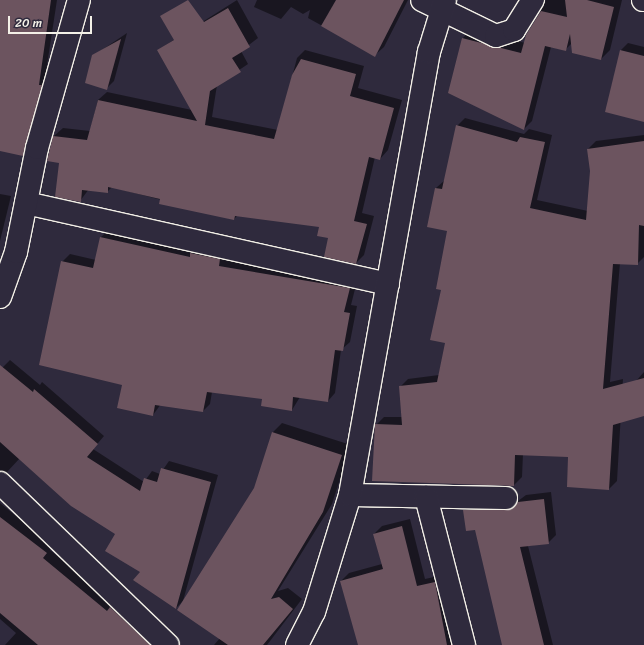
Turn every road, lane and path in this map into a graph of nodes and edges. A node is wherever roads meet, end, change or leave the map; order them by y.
1 (79, 0) edge
2 (422, 0) edge
3 (533, 0) edge
4 (443, 5) edge
5 (26, 203) junction
6 (388, 284) junction
7 (0, 297) edge
8 (0, 483) edge
9 (350, 495) junction
10 (426, 497) junction
11 (506, 498) dead end
12 (168, 645) edge
13 (297, 645) edge
14 (464, 645) edge

1 - 5 street
2 - 4 street
3 - 4 street
4 - 6 street
5 - 6 street
5 - 7 street
6 - 9 street
8 - 12 street
9 - 10 street
9 - 13 street
10 - 11 street
10 - 14 street

